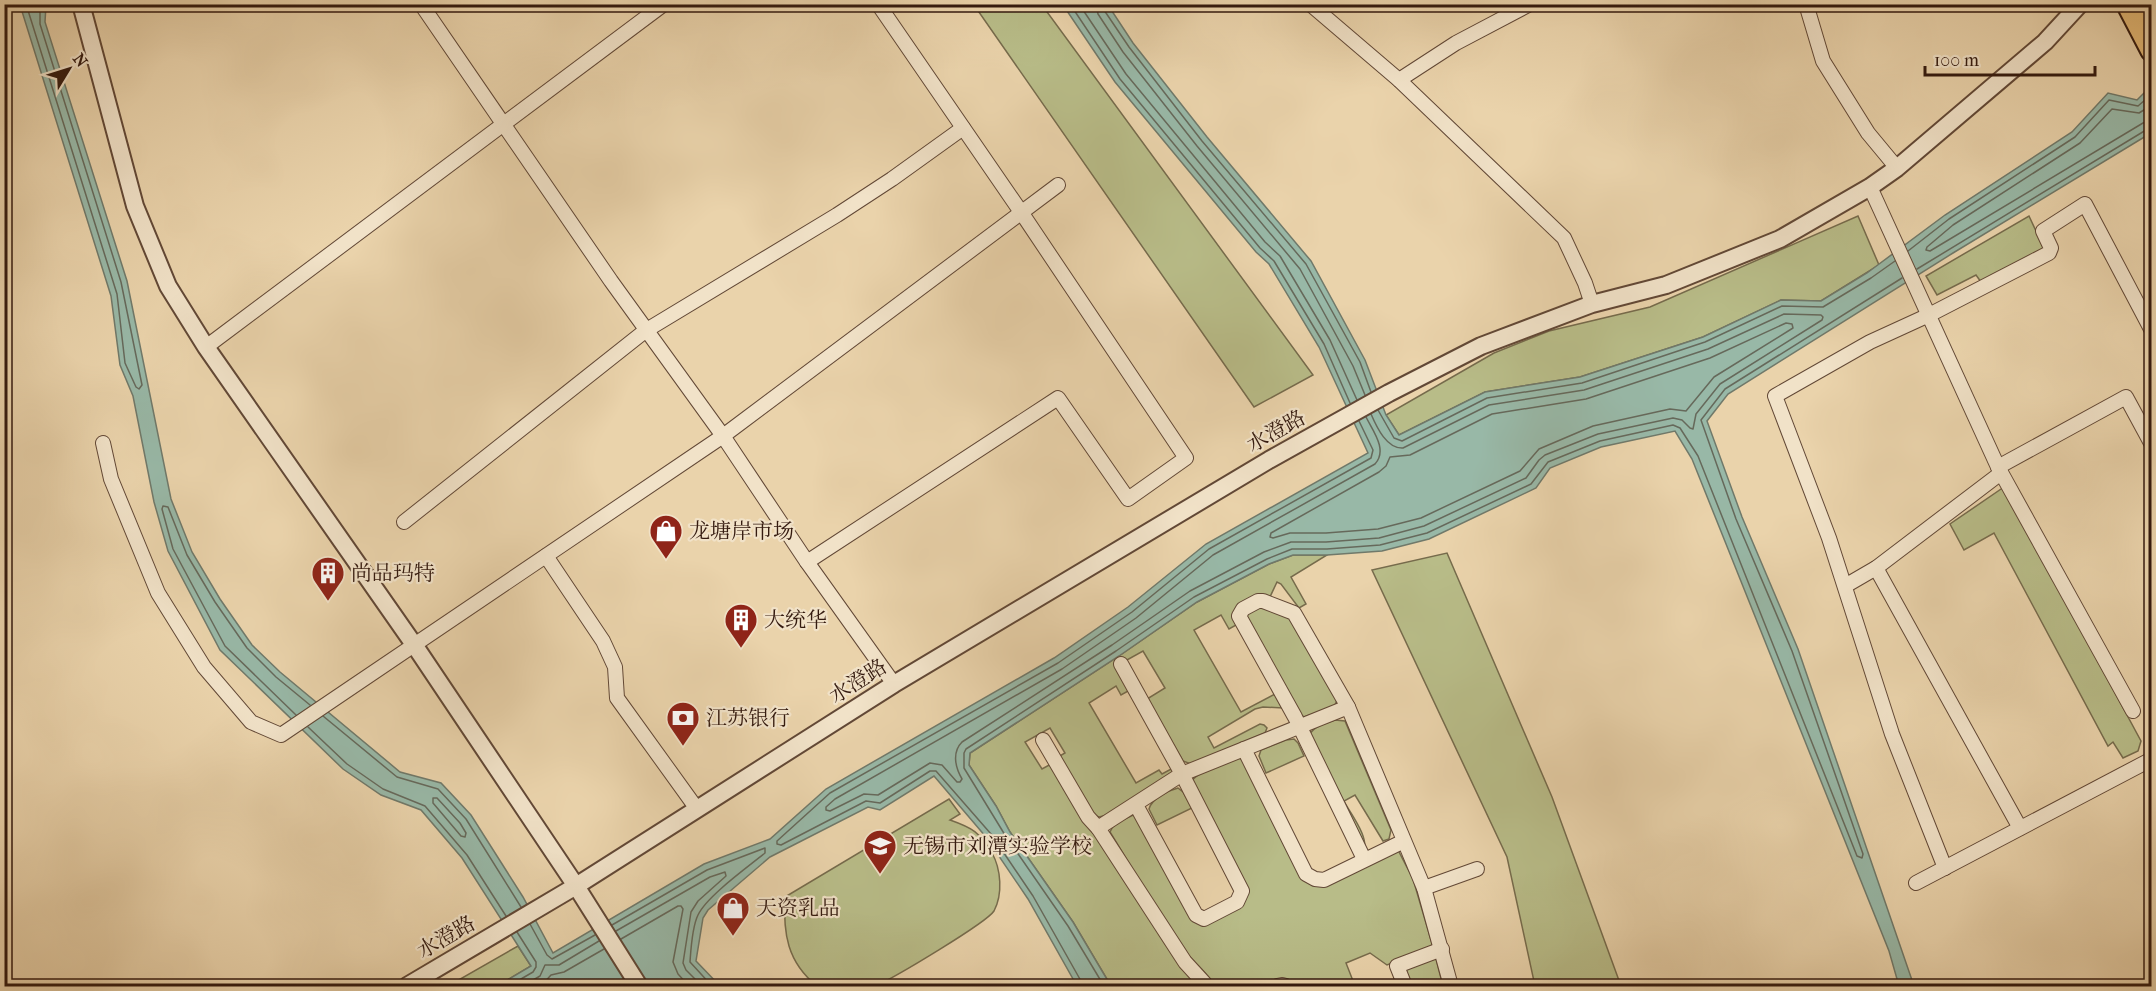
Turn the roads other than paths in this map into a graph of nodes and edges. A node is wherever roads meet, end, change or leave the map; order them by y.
1 (81, 4) edge
2 (422, 4) edge
3 (664, 4) edge
4 (878, 4) edge
5 (1310, 4) edge
6 (1530, 4) edge
7 (1806, 4) edge
8 (2080, 4) edge
9 (2128, 4) edge
10 (2151, 50) edge
11 (1399, 80) junction
12 (505, 124) junction
13 (963, 128) junction
14 (1897, 168) junction
15 (1058, 185) dead end
16 (1870, 187) junction
17 (1021, 212) junction
18 (1592, 304) junction
19 (1929, 315) junction
20 (645, 331) junction
21 (2151, 331) edge
22 (206, 347) junction
23 (723, 436) junction
24 (103, 442) dead end
25 (2151, 445) edge
26 (1999, 470) junction
27 (404, 522) dead end
28 (546, 556) junction
29 (807, 562) junction
30 (1876, 568) junction
31 (1845, 586) junction
32 (415, 646) junction
33 (1121, 663) dead end
34 (894, 684) junction
35 (1347, 707) junction
36 (2133, 711) dead end
37 (1298, 726) junction
38 (1043, 740) dead end
39 (1244, 749) junction
40 (2151, 759) edge
41 (1182, 774) junction
42 (1136, 804) junction
43 (697, 809) junction
44 (1098, 828) junction
45 (2020, 828) junction
46 (1402, 842) dead end
47 (1364, 860) junction
48 (1945, 868) junction
49 (1477, 869) dead end
50 (1916, 883) dead end
51 (576, 886) junction
52 (1424, 888) junction
53 (1442, 949) junction
54 (407, 987) edge
55 (639, 987) edge
56 (1208, 987) edge
57 (1277, 987) edge
58 (1286, 987) edge
59 (1405, 987) edge
60 (1451, 987) edge

1 - 22 street
2 - 12 street
3 - 12 street
4 - 13 street
5 - 11 street
6 - 11 street
7 - 14 street
8 - 14 street, 水澄路
9 - 10 highway
11 - 18 street
12 - 20 street
12 - 22 street
13 - 17 street
13 - 20 street
14 - 16 street, 水澄路
15 - 17 street
16 - 18 street, 水澄路
16 - 19 street
17 - 23 street
17 - 29 street
18 - 34 street, 水澄路
19 - 21 street
19 - 26 street
19 - 31 street
20 - 23 street
20 - 27 street
22 - 32 street
23 - 28 street
23 - 29 street
24 - 32 street
25 - 26 street
26 - 30 street
26 - 36 street
28 - 32 street
28 - 43 street
29 - 34 street
30 - 31 street
30 - 45 street
31 - 48 street
32 - 51 street
33 - 41 street
34 - 43 street, 水澄路
35 - 37 street
35 - 37 street
35 - 52 street
37 - 39 street
37 - 47 street
38 - 44 street
39 - 41 street
39 - 47 street
40 - 45 street
41 - 42 street
41 - 42 street
42 - 44 street
43 - 51 street, 水澄路
44 - 56 street
45 - 48 street
46 - 47 street
48 - 50 street
49 - 52 street
51 - 54 street, 水澄路
51 - 55 street
52 - 53 street
53 - 59 street
53 - 60 street
57 - 58 street

